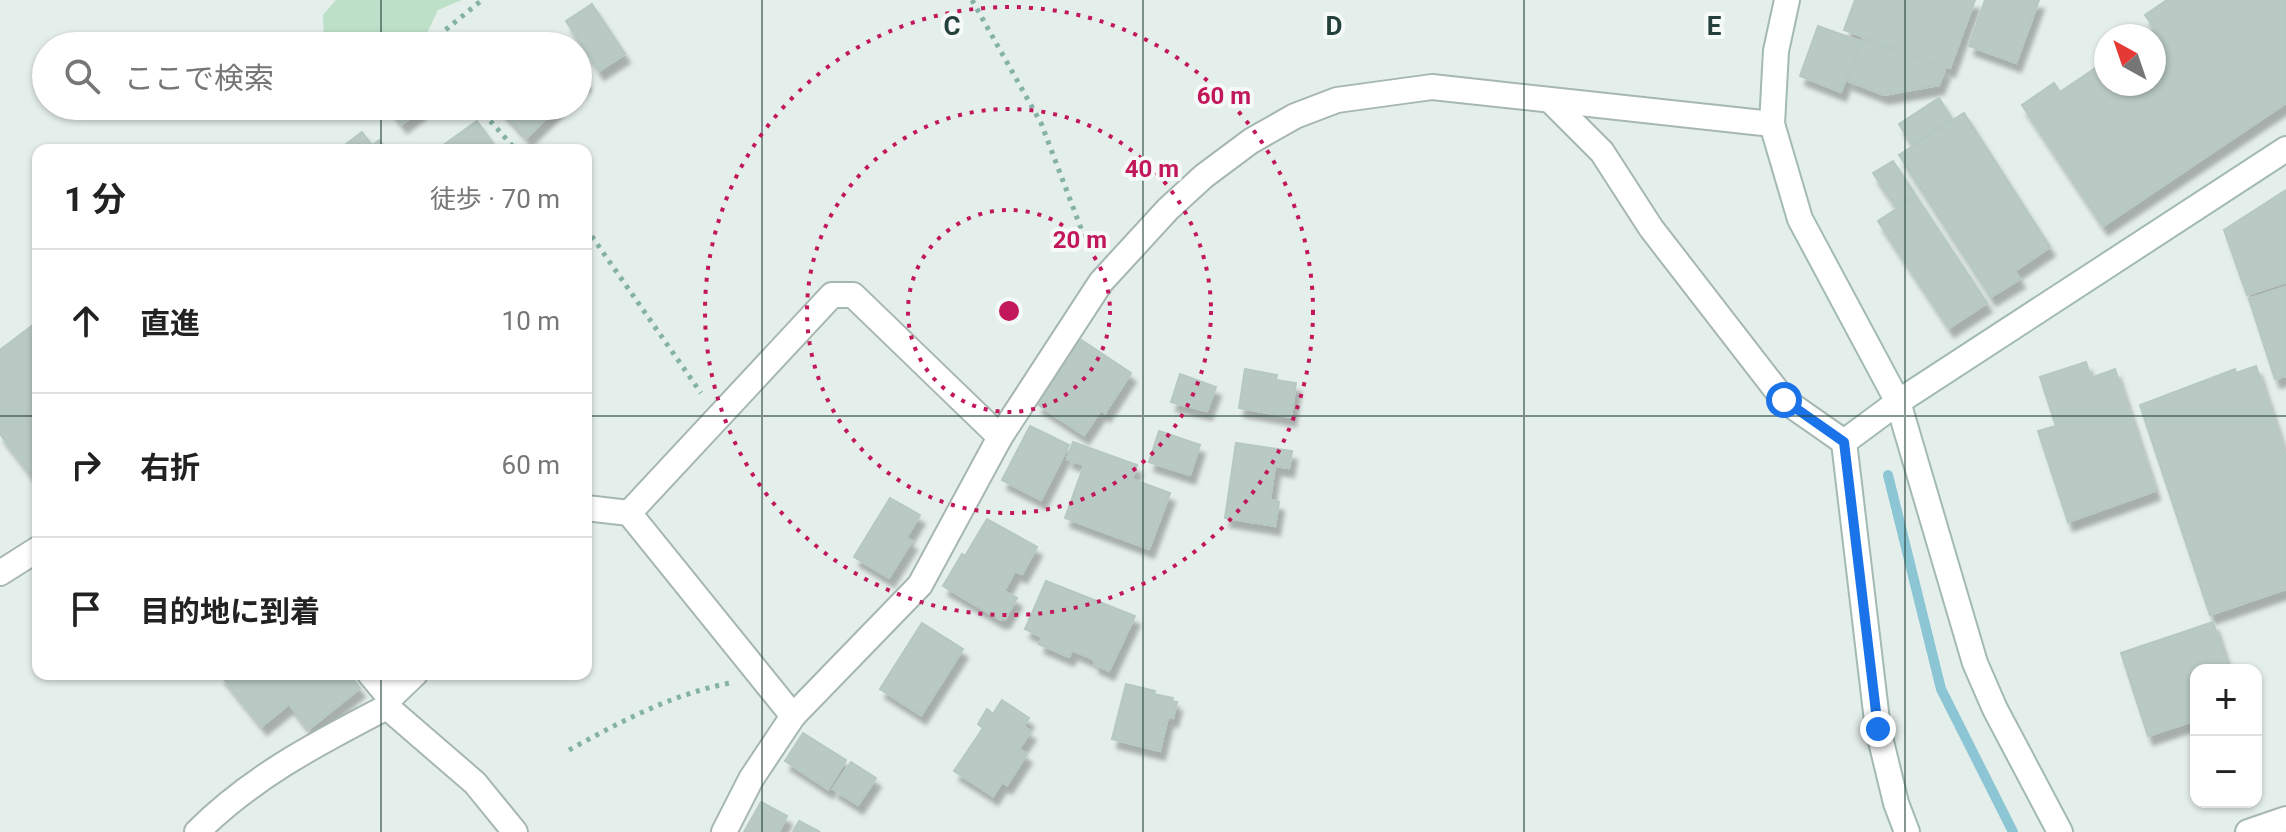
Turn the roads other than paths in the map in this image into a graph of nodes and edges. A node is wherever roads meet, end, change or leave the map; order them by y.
1 (1787, 0) edge
2 (1550, 100) junction
3 (1772, 124) junction
4 (2286, 149) edge
5 (1898, 402) junction
6 (1000, 437) junction
7 (1844, 442) junction
8 (592, 509) edge
9 (629, 513) junction
10 (32, 553) edge
11 (0, 573) edge
12 (374, 680) edge
13 (409, 680) edge
14 (389, 702) junction
15 (793, 716) junction
16 (2286, 819) edge
17 (197, 832) edge
18 (515, 832) edge
19 (724, 832) edge
20 (1907, 832) edge
21 (2060, 832) edge
22 (2248, 832) edge

1 - 3 street
2 - 3 street
2 - 6 street
2 - 7 street
3 - 5 street
4 - 5 street
5 - 7 street
5 - 21 street
6 - 9 street
6 - 15 street
7 - 20 street
8 - 9 street
9 - 15 street
10 - 11 street
12 - 14 street
13 - 14 street
14 - 17 street
14 - 18 street
15 - 19 street
16 - 22 street

